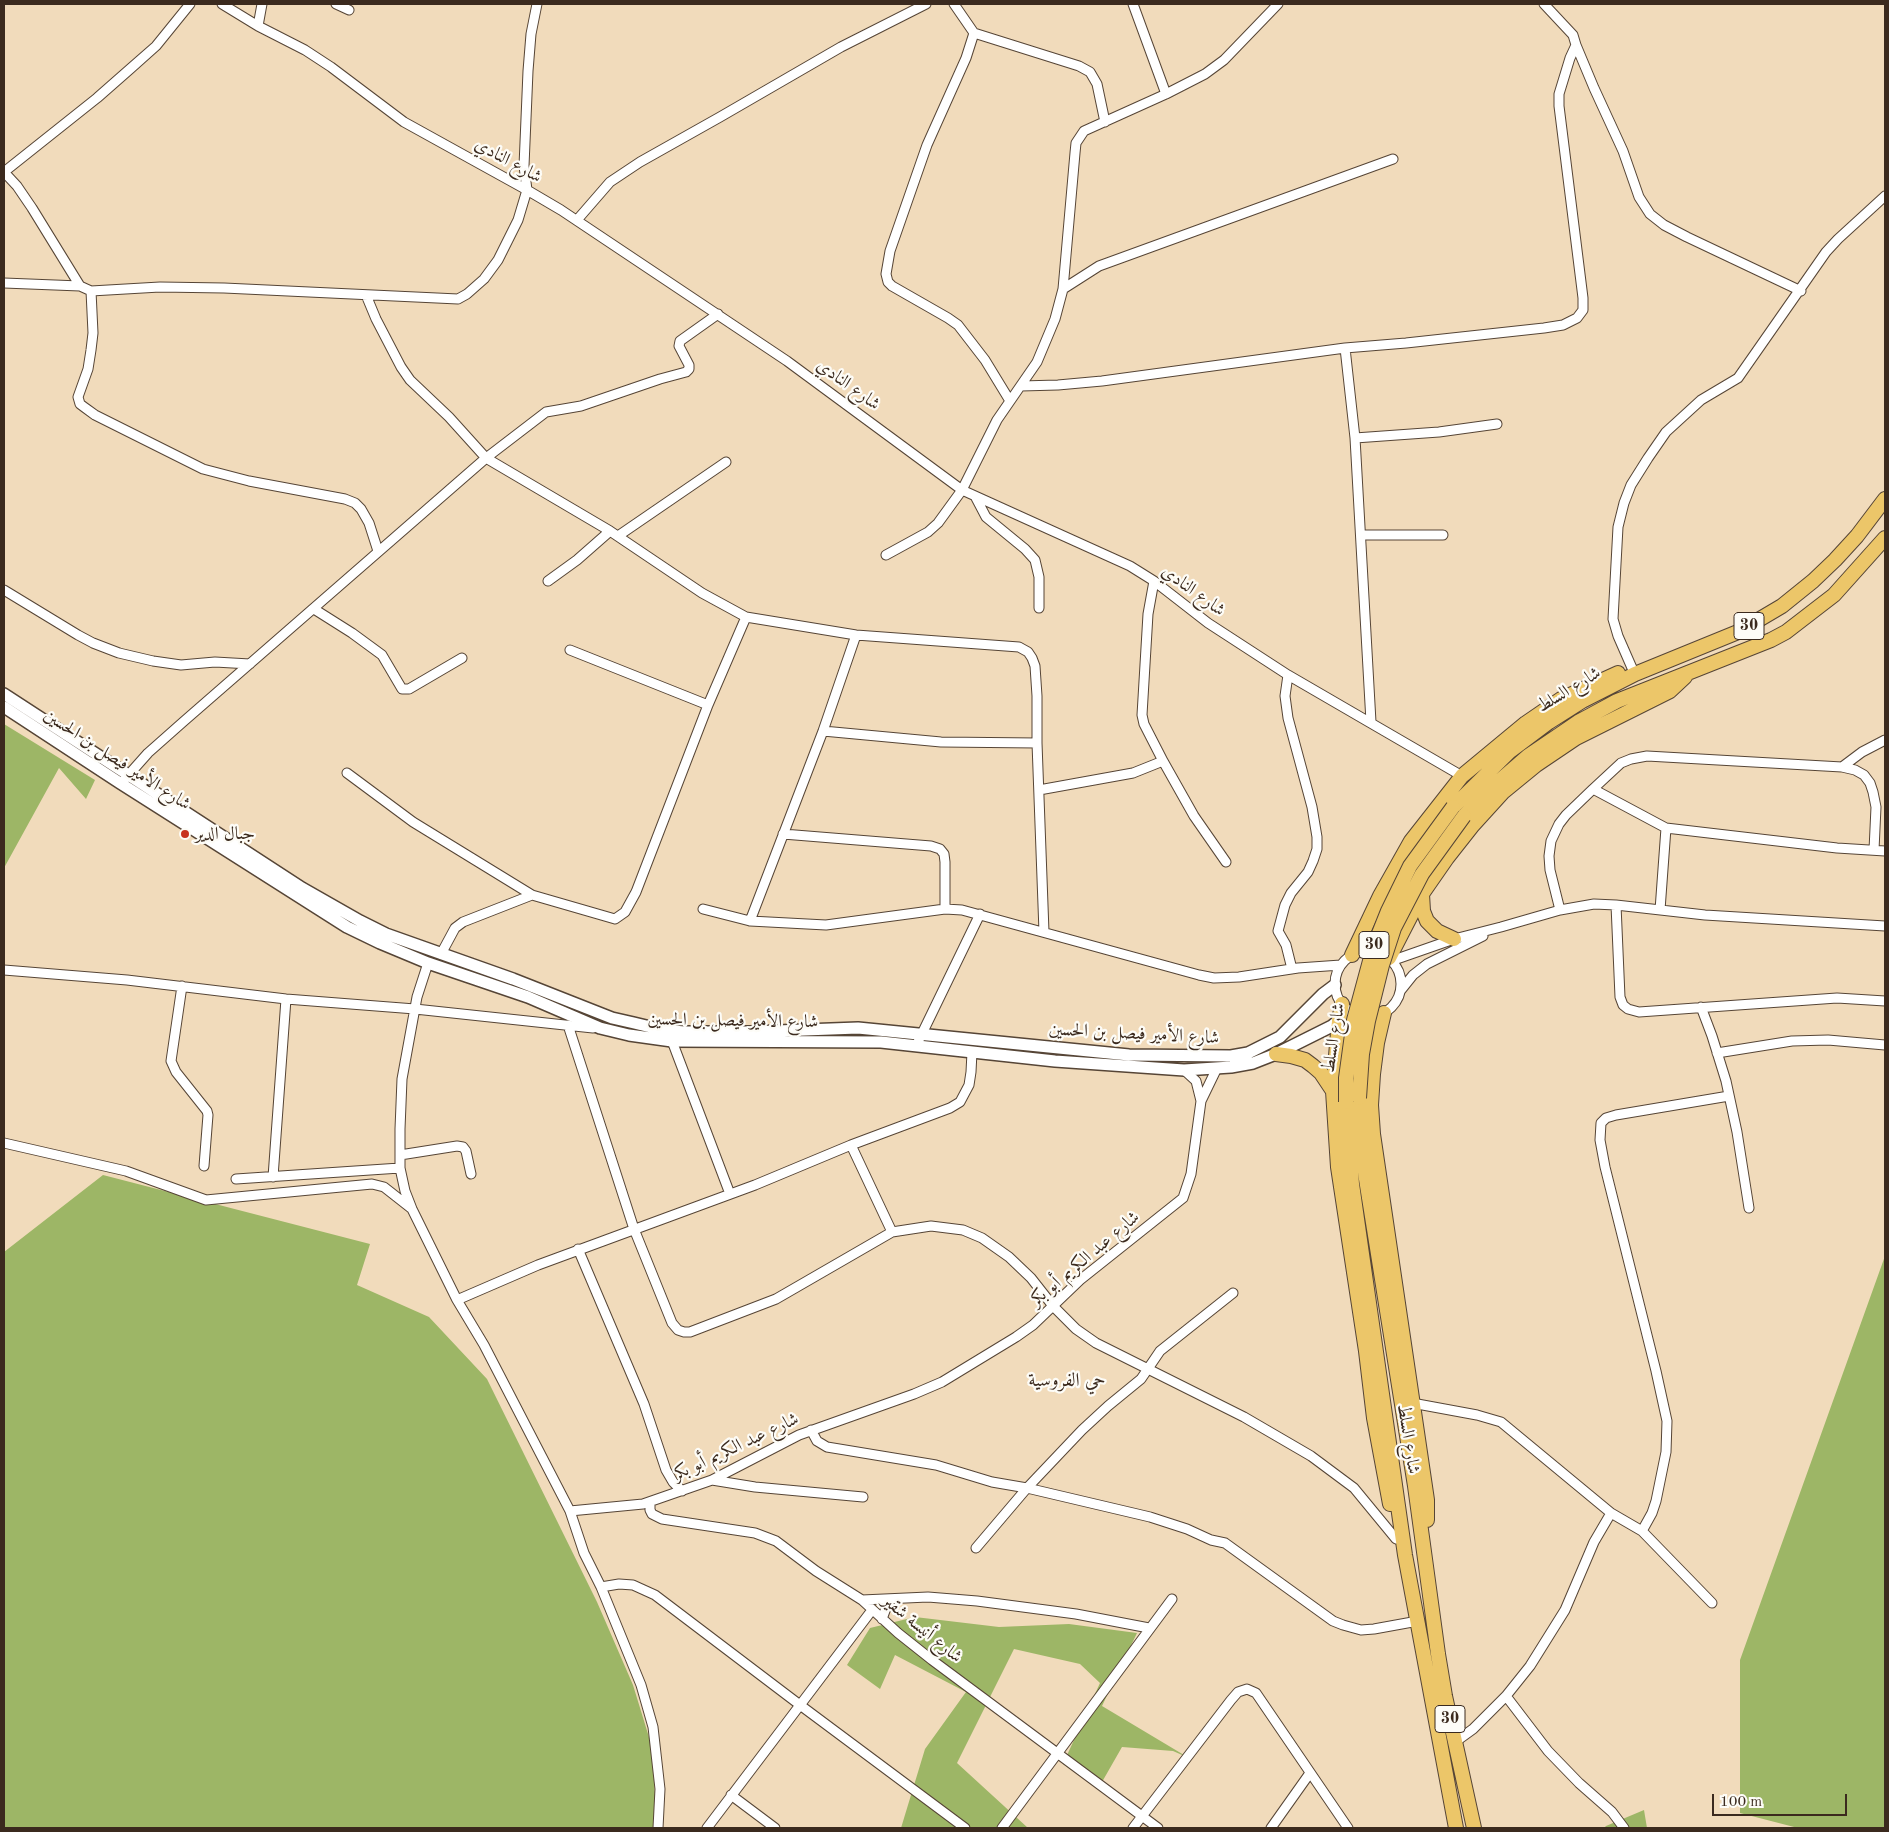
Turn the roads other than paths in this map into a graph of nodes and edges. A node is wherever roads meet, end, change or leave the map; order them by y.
1 (190, 4) edge
2 (222, 4) edge
3 (262, 4) edge
4 (336, 4) edge
5 (537, 4) edge
6 (926, 4) edge
7 (954, 4) edge
8 (1133, 4) edge
9 (1278, 4) edge
10 (1544, 4) edge
11 (348, 10) dead end
12 (258, 26) junction
13 (974, 33) junction
14 (1576, 45) junction
15 (1166, 94) junction
16 (1105, 122) junction
17 (1392, 159) dead end
18 (4, 172) edge
19 (527, 190) junction
20 (1885, 196) edge
21 (577, 220) junction
22 (4, 283) edge
23 (80, 286) junction
24 (1063, 289) junction
25 (91, 291) junction
26 (1801, 291) junction
27 (366, 295) junction
28 (718, 314) junction
29 (1344, 348) junction
30 (1021, 386) junction
31 (1010, 401) junction
32 (1497, 424) dead end
33 (1354, 438) junction
34 (486, 458) junction
35 (726, 462) dead end
36 (962, 490) junction
37 (976, 498) junction
38 (1885, 499) edge
39 (614, 534) junction
40 (1361, 535) junction
41 (1442, 535) dead end
42 (1885, 538) edge
43 (378, 551) junction
44 (886, 555) dead end
45 (548, 581) dead end
46 (1154, 581) junction
47 (4, 590) edge
48 (1040, 608) dead end
49 (314, 609) junction
50 (746, 617) junction
51 (856, 635) junction
52 (570, 650) dead end
53 (462, 658) dead end
54 (250, 664) junction
55 (1632, 668) junction
56 (1648, 668) junction
57 (1690, 672) junction
58 (1288, 674) junction
59 (4, 694) edge
60 (708, 705) junction
61 (4, 707) edge
62 (1371, 722) junction
63 (823, 731) junction
64 (1885, 740) edge
65 (1037, 743) junction
66 (1163, 761) junction
67 (1842, 767) junction
68 (347, 773) dead end
69 (129, 774) junction
70 (1462, 776) junction
71 (120, 783) junction
72 (1593, 789) junction
73 (1039, 790) junction
74 (1881, 806) edge
75 (1666, 828) junction
76 (783, 834) junction
77 (1874, 850) junction
78 (1885, 851) edge
79 (1226, 862) dead end
80 (1422, 894) junction
81 (532, 895) junction
82 (1616, 905) junction
83 (703, 909) dead end
84 (945, 909) junction
85 (1560, 910) junction
86 (1660, 910) junction
87 (980, 914) junction
88 (750, 921) junction
89 (1885, 926) edge
90 (1501, 927) junction
91 (1044, 932) junction
92 (1454, 939) junction
93 (441, 954) junction
94 (1390, 959) junction
95 (1346, 960) junction
96 (428, 962) junction
97 (457, 966) junction
98 (1292, 969) junction
99 (4, 970) edge
100 (1335, 985) junction
101 (182, 986) junction
102 (1400, 992) junction
103 (286, 999) junction
104 (1885, 1001) edge
105 (1701, 1007) junction
106 (1346, 1008) junction
107 (415, 1009) junction
108 (1384, 1012) junction
109 (1339, 1021) junction
110 (568, 1025) junction
111 (600, 1028) junction
112 (924, 1033) junction
113 (672, 1041) junction
114 (1885, 1045) edge
115 (916, 1046) junction
116 (972, 1052) junction
117 (1717, 1053) junction
118 (1276, 1054) junction
119 (1217, 1068) junction
120 (1184, 1070) junction
121 (1333, 1091) junction
122 (1729, 1096) junction
123 (1201, 1101) junction
124 (4, 1143) edge
125 (851, 1145) junction
126 (400, 1155) junction
127 (204, 1166) dead end
128 (400, 1168) junction
129 (357, 1171) junction
130 (470, 1174) dead end
131 (272, 1176) junction
132 (236, 1179) dead end
133 (360, 1185) junction
134 (730, 1194) junction
135 (1749, 1208) dead end
136 (412, 1209) junction
137 (634, 1229) junction
138 (892, 1232) junction
139 (578, 1249) junction
140 (1234, 1293) dead end
141 (458, 1300) junction
142 (1053, 1306) junction
143 (1147, 1370) junction
144 (1412, 1403) junction
145 (811, 1430) junction
146 (712, 1480) junction
147 (1027, 1488) junction
148 (682, 1491) junction
149 (863, 1497) dead end
150 (650, 1502) junction
151 (570, 1511) junction
152 (1611, 1513) junction
153 (1642, 1531) junction
154 (1396, 1539) junction
155 (976, 1548) dead end
156 (1425, 1556) junction
157 (601, 1587) junction
158 (1172, 1599) dead end
159 (862, 1600) junction
160 (888, 1600) junction
161 (1712, 1603) dead end
162 (872, 1610) junction
163 (1417, 1614) junction
164 (882, 1619) junction
165 (1149, 1628) junction
166 (1506, 1696) junction
167 (800, 1705) junction
168 (1455, 1742) junction
169 (1058, 1754) junction
170 (1310, 1773) junction
171 (731, 1795) junction
172 (1142, 1816) junction
173 (658, 1828) edge
174 (707, 1828) edge
175 (775, 1828) edge
176 (965, 1828) edge
177 (1002, 1828) edge
178 (1133, 1828) edge
179 (1158, 1828) edge
180 (1270, 1828) edge
181 (1348, 1828) edge
182 (1456, 1828) edge
183 (1474, 1828) edge
184 (1624, 1828) edge

1 - 18 street
2 - 12 street, شارع النادي
3 - 12 street
4 - 11 street
5 - 19 street
6 - 21 street
7 - 13 street
8 - 15 street
9 - 15 street
10 - 14 street
12 - 19 street, شارع النادي
13 - 16 street
13 - 31 street
14 - 26 street
14 - 29 street
15 - 16 street
16 - 24 street
17 - 24 street
18 - 23 street
19 - 21 street, شارع النادي
19 - 27 street
20 - 26 street
21 - 28 street, شارع النادي
22 - 23 street
23 - 25 street
24 - 30 street
25 - 27 street
25 - 43 street
26 - 55 street
27 - 34 street
28 - 34 street
28 - 36 street, شارع النادي
29 - 30 street
29 - 33 street
30 - 31 street
31 - 36 street
32 - 33 street
33 - 40 street
34 - 39 street
34 - 43 street
35 - 39 street
36 - 37 street, شارع النادي
36 - 44 street
37 - 46 street, شارع النادي
37 - 48 street
38 - 56 main road, شارع السلط / 30
39 - 45 street
39 - 50 street
40 - 41 street
40 - 62 street
42 - 57 main road, شارع السلط / 30
43 - 49 street
46 - 58 street, شارع النادي
46 - 66 street
47 - 54 street
49 - 53 street
49 - 54 street
50 - 51 street
50 - 60 street
51 - 63 street
51 - 65 street
52 - 60 street
54 - 69 street
55 - 56 main road
55 - 70 main road
56 - 163 main road, شارع السلط / 30, bridge
57 - 80 main road
57 - 156 main road, شارع السلط / 30, bridge
58 - 62 street, شارع النادي
58 - 98 street
59 - 69 street, شارع الأمير فيصل بن الحسين
60 - 81 street
61 - 71 street, شارع الأمير فيصل بن الحسين
62 - 70 street, شارع النادي
63 - 65 street
63 - 76 street
64 - 67 street
65 - 73 street
66 - 73 street
66 - 79 street
67 - 72 street
67 - 74 street
68 - 81 street
69 - 71 street
69 - 93 street, شارع الأمير فيصل بن الحسين
70 - 95 main road
71 - 96 street, شارع الأمير فيصل بن الحسين
72 - 75 street
72 - 85 street
73 - 91 street
74 - 77 street
75 - 77 street
75 - 86 street
76 - 84 street
76 - 88 street
77 - 78 street
80 - 92 main road
80 - 94 main road
81 - 93 street
82 - 85 street
82 - 86 street
82 - 105 street
83 - 88 street
84 - 87 street
84 - 88 street
85 - 90 street
86 - 89 street
87 - 91 street
87 - 112 street
90 - 92 street
90 - 102 street
91 - 98 street
92 - 94 street
93 - 97 street, شارع الأمير فيصل بن الحسين
94 - 95 street
94 - 102 street
95 - 98 street
95 - 100 street
96 - 97 street, شارع الأمير فيصل بن الحسين
96 - 107 street
97 - 111 street, شارع الأمير فيصل بن الحسين
97 - 112 street, شارع الأمير فيصل بن الحسين
99 - 101 street
100 - 106 street
100 - 112 street, شارع الأمير فيصل بن الحسين
101 - 103 street
101 - 127 street
102 - 108 street
103 - 107 street
103 - 131 street
104 - 105 street
105 - 117 street
106 - 108 street
106 - 109 main road
107 - 110 street
107 - 126 street
108 - 144 main road
109 - 118 street, شارع الأمير فيصل بن الحسين
109 - 121 main road
110 - 111 street
110 - 137 street
111 - 113 street, شارع الأمير فيصل بن الحسين
112 - 115 street
113 - 115 street, شارع الأمير فيصل بن الحسين
113 - 134 street
114 - 117 street
115 - 116 street, شارع الأمير فيصل بن الحسين
116 - 120 street, شارع الأمير فيصل بن الحسين
116 - 125 street
117 - 122 street
118 - 119 street, شارع الأمير فيصل بن الحسين
118 - 121 main road
119 - 120 street, شارع الأمير فيصل بن الحسين
119 - 123 street, شارع عبد الكريم أبو بكر
120 - 123 street, شارع عبد الكريم أبو بكر
121 - 154 main road
122 - 135 street
122 - 153 street
123 - 142 street, شارع عبد الكريم أبو بكر
124 - 133 street
125 - 134 street
125 - 138 street
126 - 128 street
126 - 130 street
128 - 129 street
128 - 136 street
129 - 131 street
129 - 133 street
131 - 132 street
133 - 136 street
134 - 137 street
136 - 141 street
137 - 138 street
137 - 139 street
138 - 142 street
139 - 141 street
139 - 148 street
140 - 143 street
141 - 151 street
142 - 143 street
142 - 145 street, شارع عبد الكريم أبو بكر
143 - 147 street
143 - 154 street
144 - 152 street
144 - 156 main road
145 - 146 street, شارع عبد الكريم أبو بكر
145 - 147 street
146 - 148 street, شارع عبد الكريم أبو بكر
146 - 149 street
147 - 155 street
147 - 163 street
148 - 150 street, شارع عبد الكريم أبو بكر
150 - 151 street, شارع عبد الكريم أبو بكر
150 - 159 street, شارع أنيسة شقير
151 - 157 street
152 - 153 street
152 - 166 street
153 - 161 street
154 - 163 main road
156 - 168 main road, شارع السلط / 30
157 - 167 street
157 - 173 street
158 - 165 street
159 - 160 street
159 - 162 street, شارع أنيسة شقير
160 - 164 street
160 - 165 street
162 - 164 street, شارع أنيسة شقير
162 - 167 street
163 - 182 main road, شارع السلط / 30
164 - 169 street, شارع أنيسة شقير
165 - 169 street
166 - 168 street
166 - 184 street
167 - 171 street
167 - 176 street
168 - 183 main road, شارع السلط / 30
169 - 172 street, شارع أنيسة شقير
169 - 177 street
170 - 172 street
170 - 180 street
170 - 181 street
171 - 174 street
171 - 175 street
172 - 178 street
172 - 179 street, شارع أنيسة شقير

